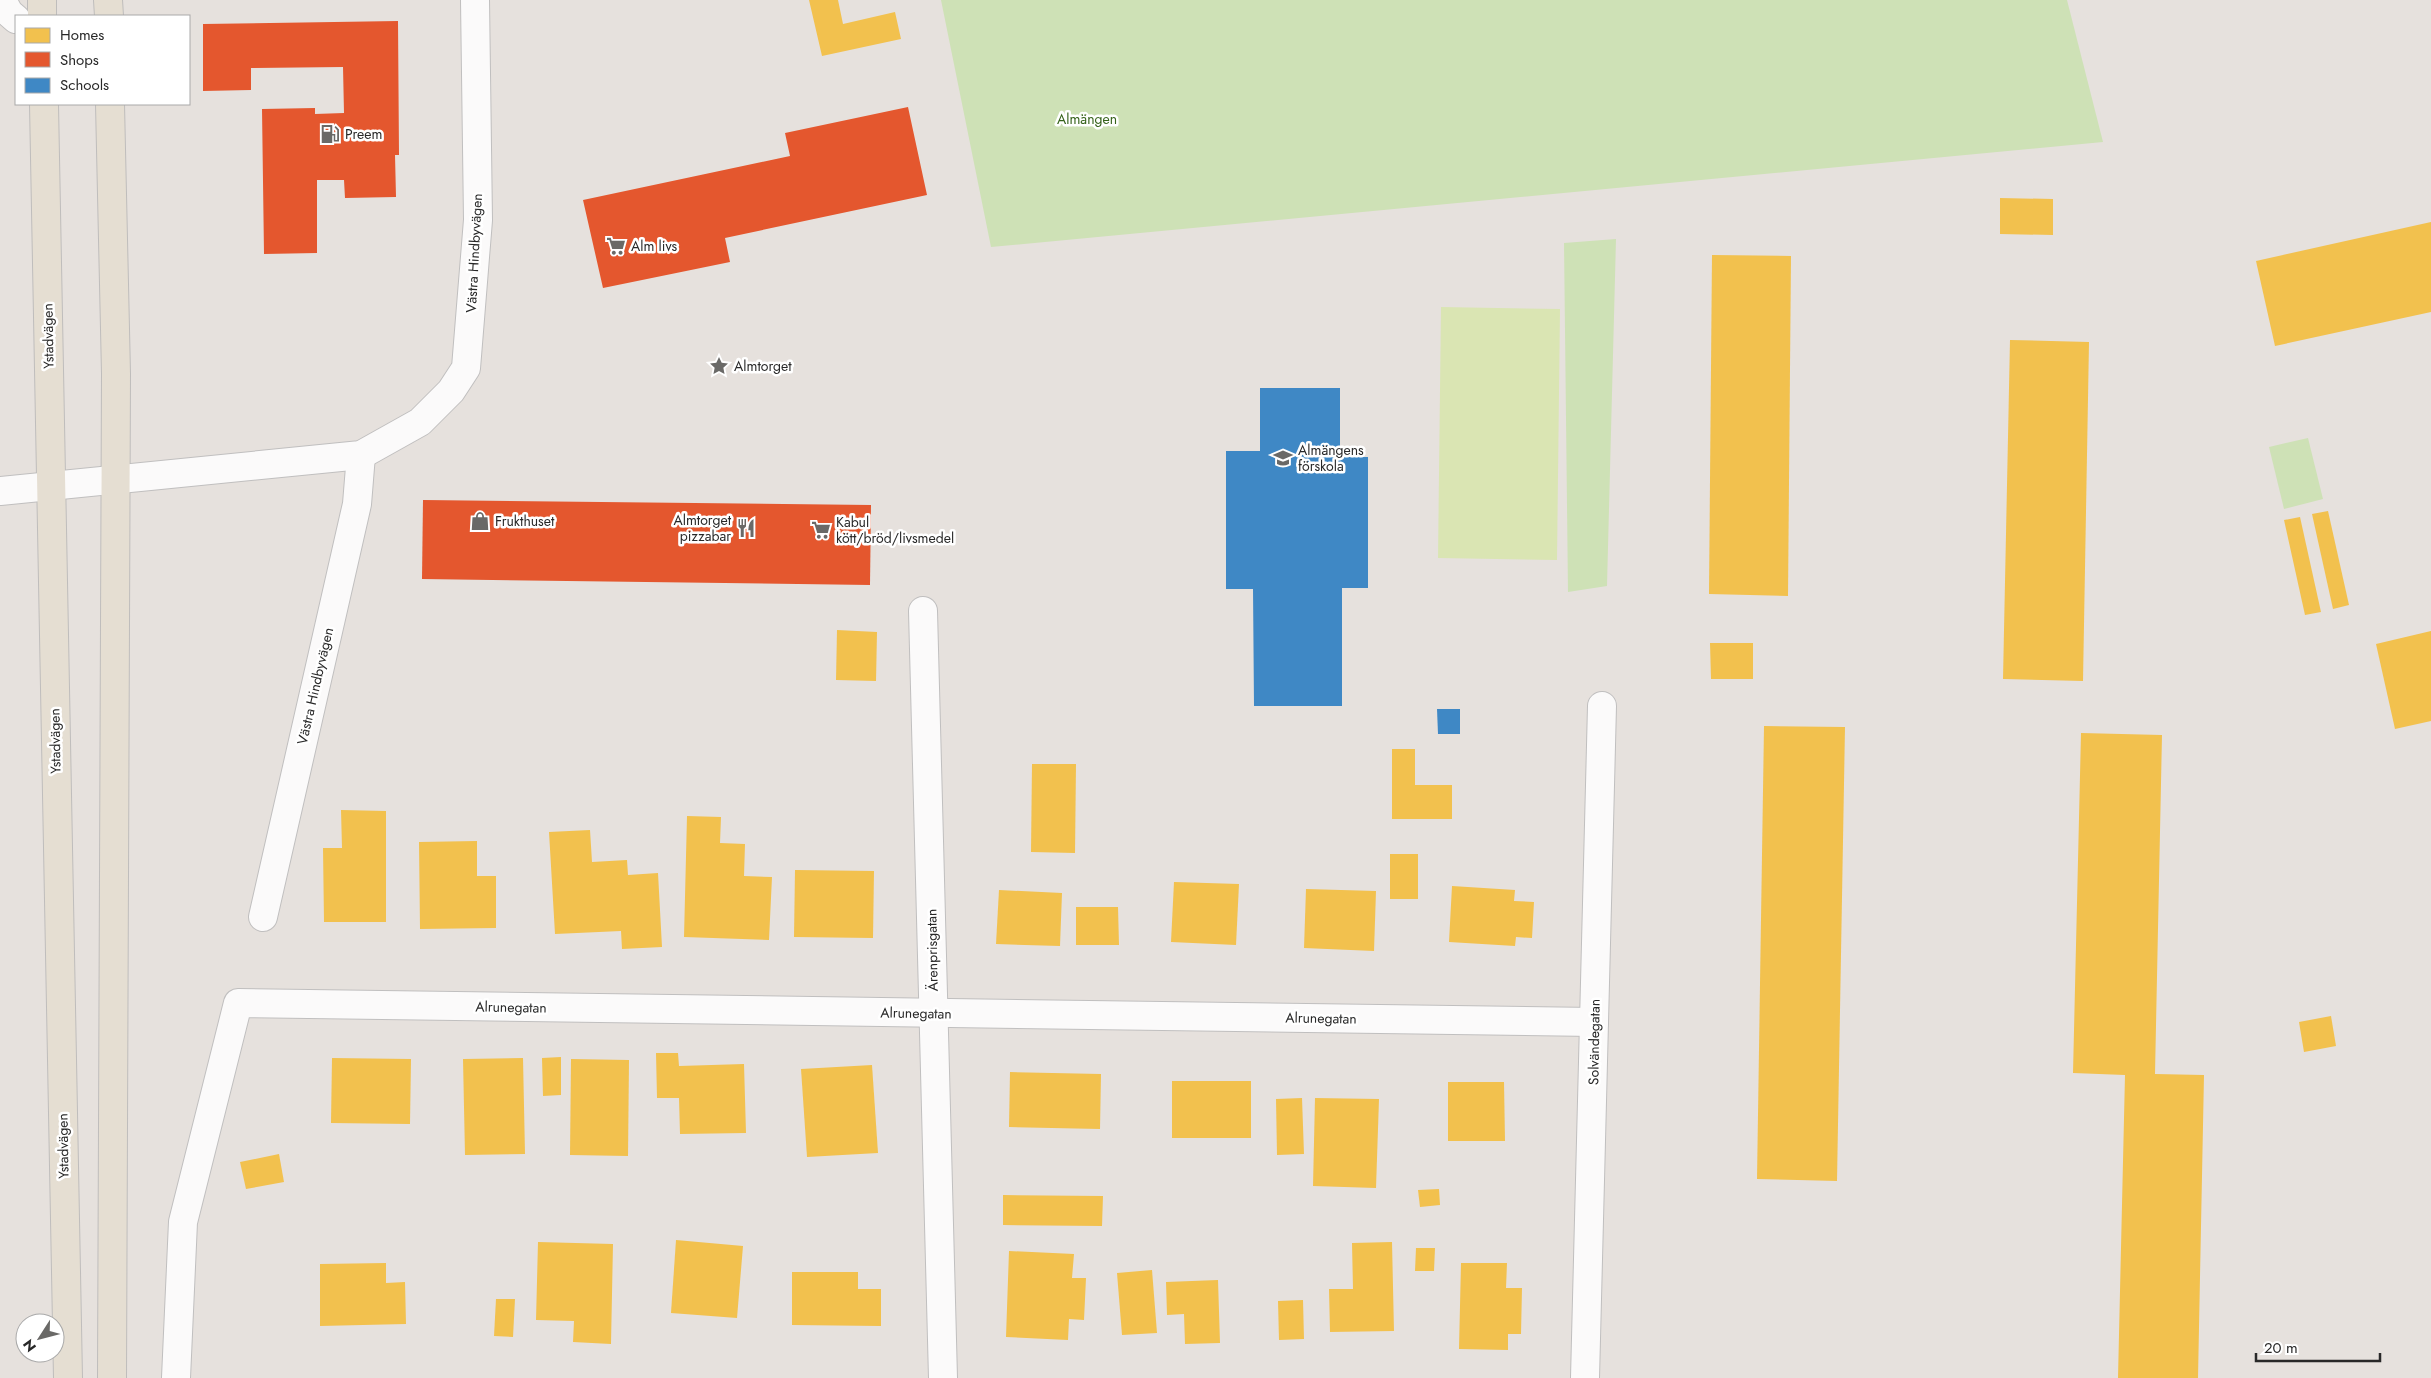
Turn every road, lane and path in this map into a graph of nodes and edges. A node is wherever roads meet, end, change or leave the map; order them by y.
1 (2, 0) edge
2 (42, 0) edge
3 (108, 0) edge
4 (475, 0) edge
5 (42, 15) edge
6 (108, 15) edge
7 (15, 18) edge
8 (44, 105) edge
9 (110, 105) edge
10 (361, 455) junction
11 (116, 479) junction
12 (50, 486) junction
13 (0, 491) edge
14 (923, 611) dead end
15 (1602, 706) dead end
16 (263, 917) dead end
17 (934, 1013) junction
18 (1594, 1022) junction
19 (68, 1378) edge
20 (112, 1378) edge
21 (176, 1378) edge
22 (942, 1378) edge
23 (1585, 1378) edge

1 - 7 street
2 - 5 main road
3 - 6 main road
4 - 10 street, Västra Hindbyvägen
8 - 12 main road, Ystadvägen
9 - 11 main road
10 - 11 street, Västra Hindbyvägen
10 - 16 street, Västra Hindbyvägen
11 - 12 street, Västra Hindbyvägen
11 - 20 main road
12 - 13 street, Västra Hindbyvägen
12 - 19 main road, Ystadvägen
14 - 17 street, Ärenprisgatan
15 - 18 street, Solvändegatan
17 - 18 street, Alrunegatan
17 - 21 street, Alrunegatan
17 - 22 street, Ärenprisgatan
18 - 23 street, Solvändegatan

